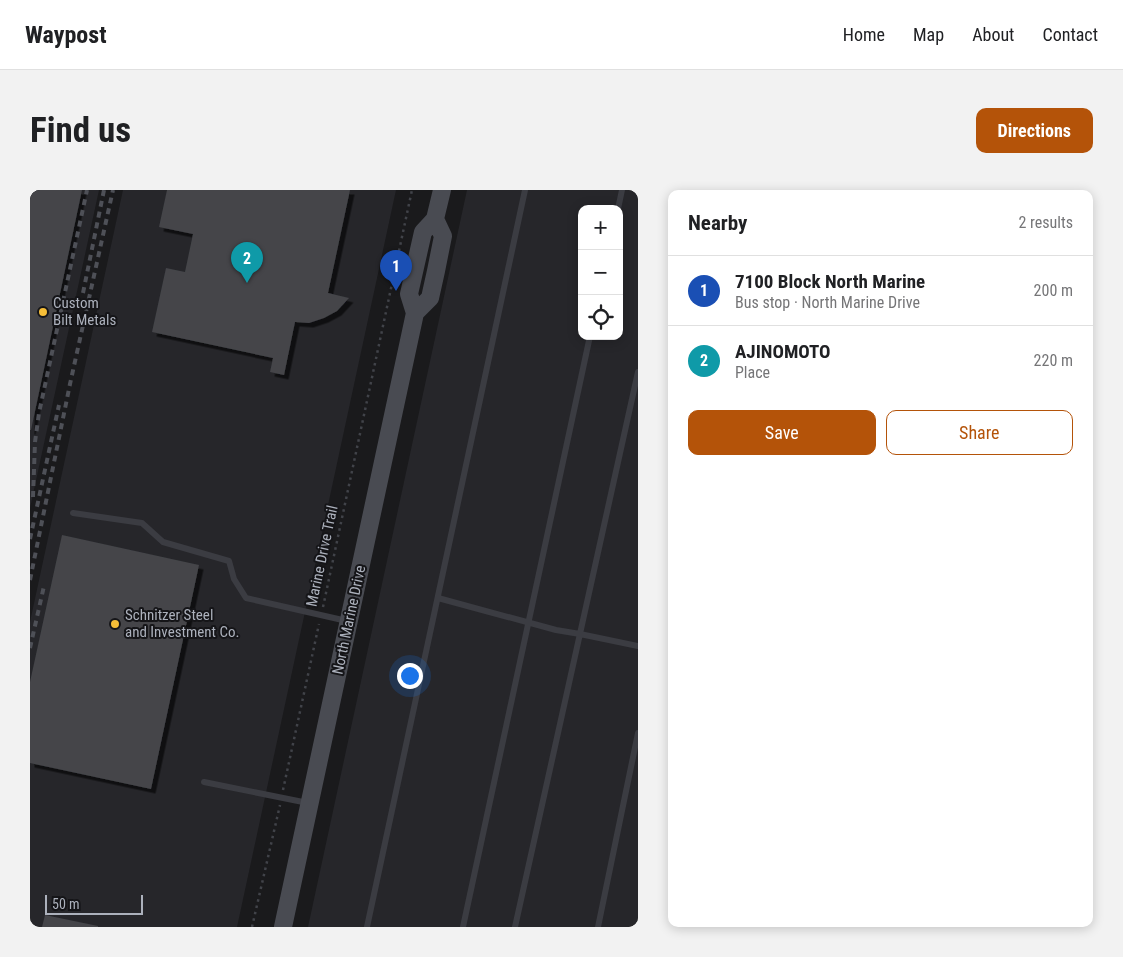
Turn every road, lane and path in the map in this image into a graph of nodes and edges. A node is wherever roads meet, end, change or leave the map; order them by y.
1 (412, 190) edge
2 (442, 190) edge
3 (525, 190) edge
4 (622, 190) edge
5 (619, 205) edge
6 (589, 340) edge
7 (638, 372) edge
8 (73, 513) dead end
9 (438, 598) junction
10 (321, 615) junction
11 (349, 621) junction
12 (529, 622) junction
13 (580, 634) junction
14 (638, 646) edge
15 (638, 733) edge
16 (204, 782) dead end
17 (281, 798) junction
18 (309, 804) junction
19 (252, 927) edge
20 (283, 927) edge
21 (367, 927) edge
22 (463, 927) edge
23 (516, 927) edge
24 (598, 927) edge

1 - 10 path, Marine Drive Trail
2 - 11 main road, North Marine Drive
3 - 9 lane
4 - 5 lane
6 - 12 lane
7 - 13 lane
8 - 10 lane
9 - 12 lane
9 - 21 lane
10 - 11 lane
10 - 17 path, Marine Drive Trail
11 - 18 main road, North Marine Drive
12 - 13 lane
12 - 22 lane
13 - 14 lane
13 - 23 lane
15 - 24 lane
16 - 17 lane
17 - 18 lane
17 - 19 path, Marine Drive Trail
18 - 20 main road, North Marine Drive

